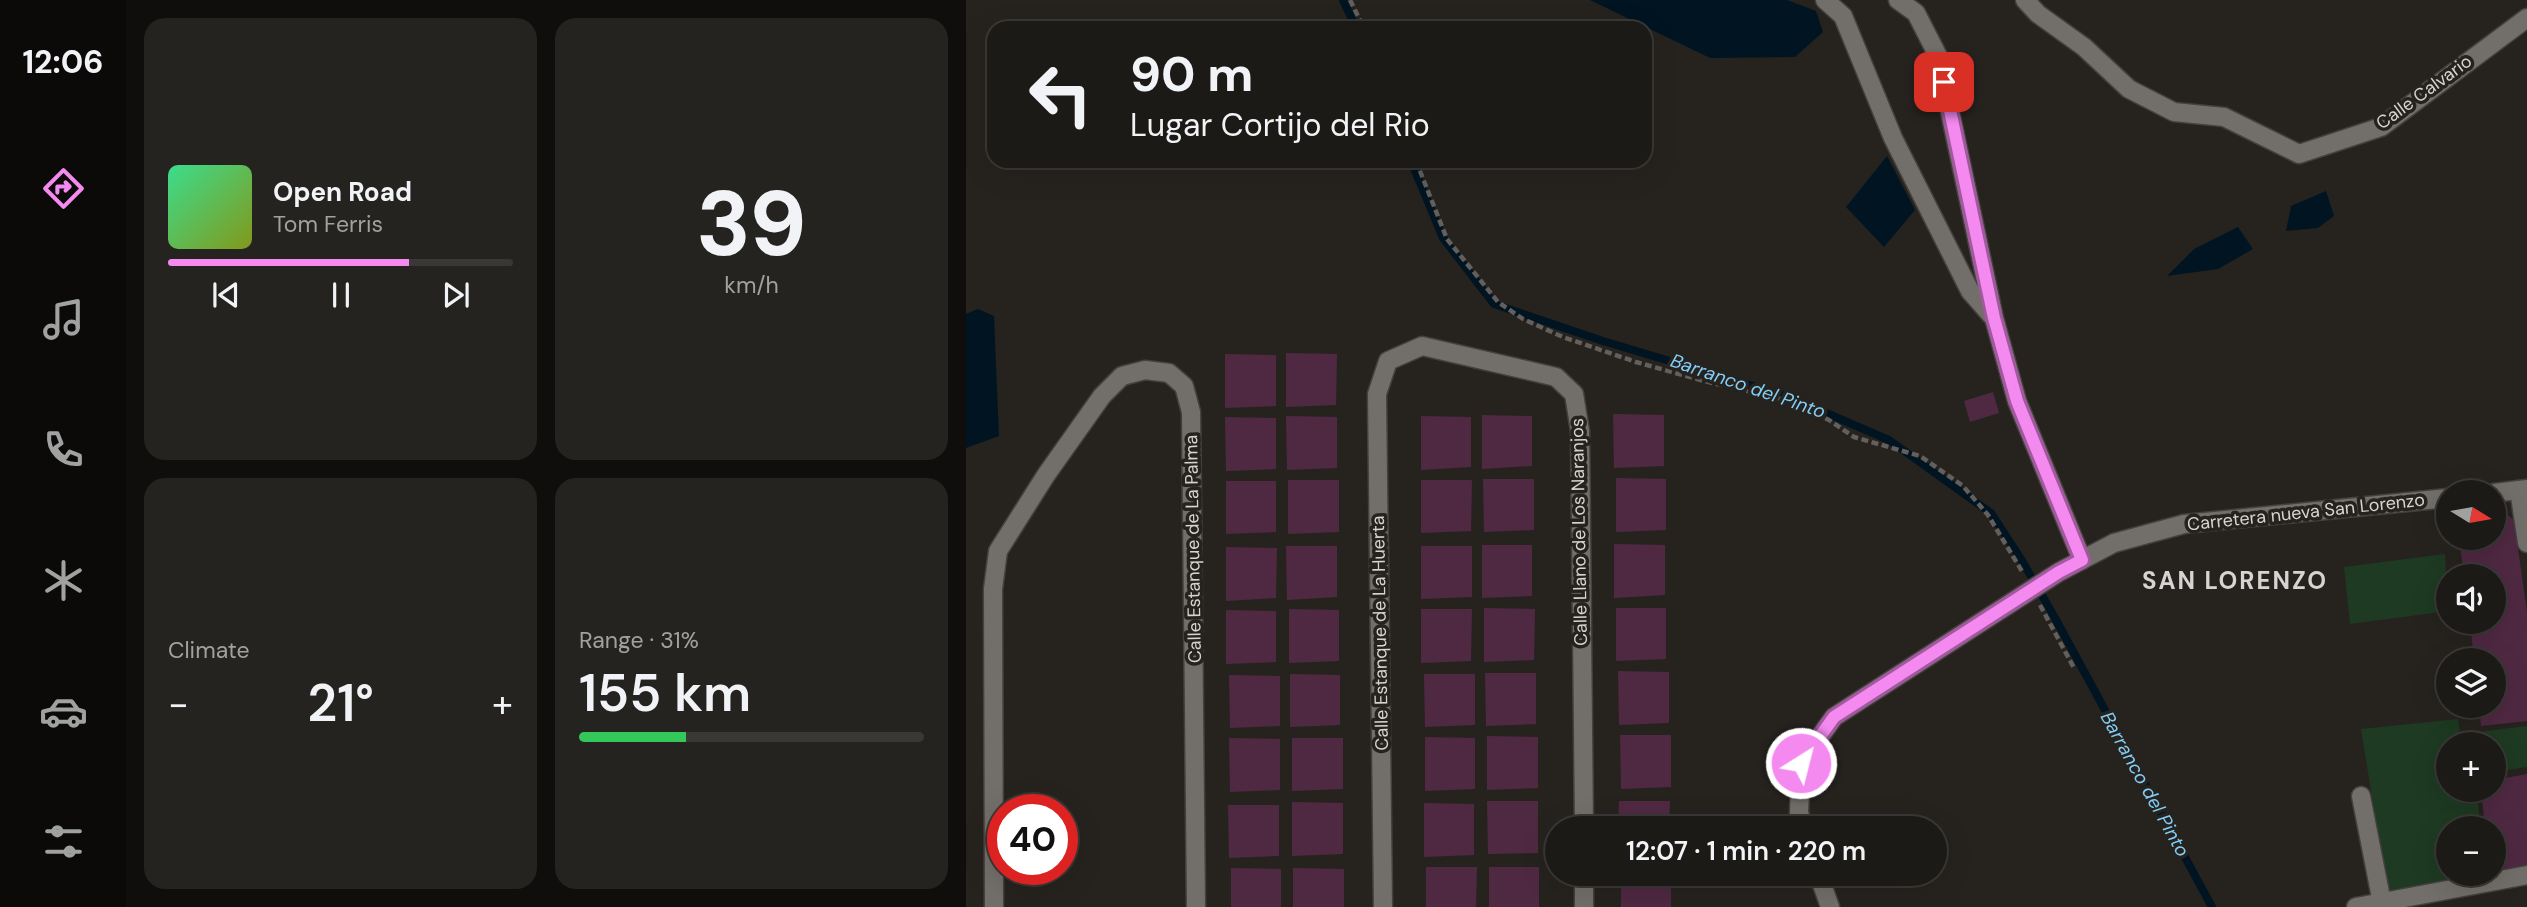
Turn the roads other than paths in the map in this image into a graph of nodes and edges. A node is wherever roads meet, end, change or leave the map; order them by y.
1 (1825, 0) edge
2 (1898, 0) edge
3 (2025, 0) edge
4 (2527, 18) edge
5 (1994, 318) junction
6 (1388, 361) joint
7 (2523, 490) edge
8 (2436, 499) edge
9 (2527, 543) edge
10 (2082, 560) junction
11 (2361, 796) dead end
12 (1584, 816) edge
13 (1800, 816) edge
14 (2527, 875) edge
15 (1584, 886) edge
16 (1822, 886) edge
17 (2382, 903) junction
18 (994, 907) edge
19 (1196, 907) edge
20 (1383, 907) edge
21 (1584, 907) edge
22 (1829, 907) edge
23 (2356, 907) edge

1 - 5 street
2 - 5 street
3 - 4 street, Calle Calvario
5 - 10 street
6 - 12 street, Calle Llano de Los Naranjos
6 - 20 street, Calle Estanque de La Huerta
7 - 9 street
8 - 10 street, Carretera nueva San Lorenzo
10 - 13 street, Carretera nueva San Lorenzo
11 - 17 street
14 - 17 street
15 - 21 street
16 - 22 street
17 - 23 street
18 - 19 street, Calle Estanque de La Palma

